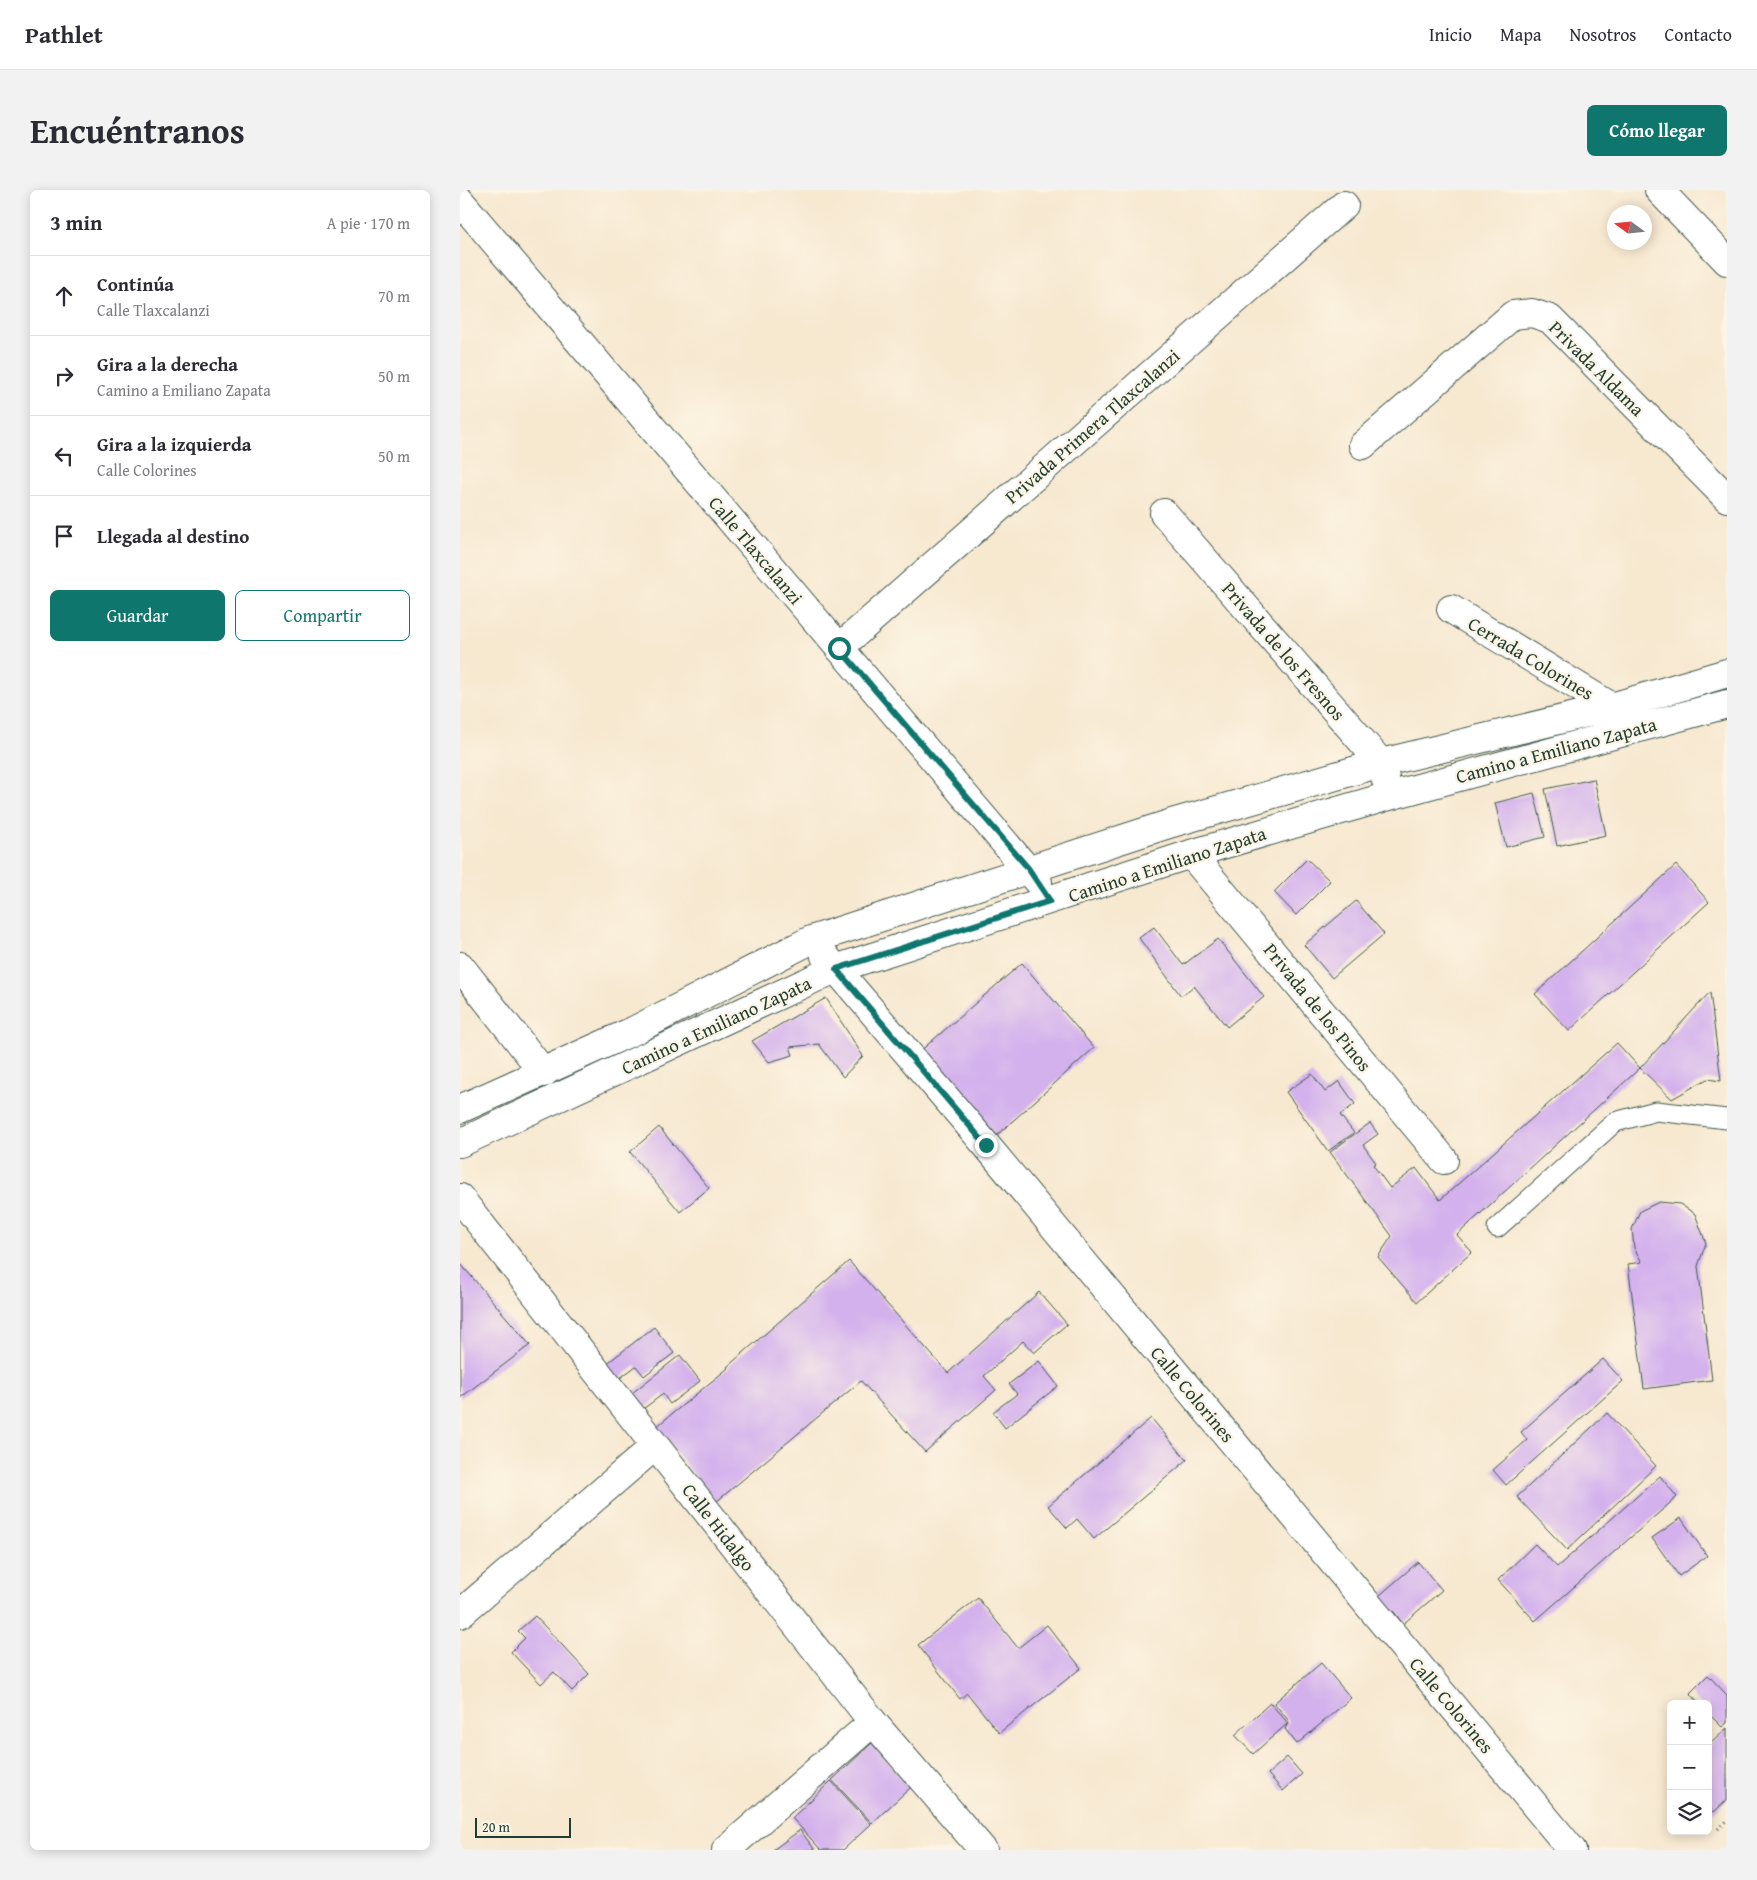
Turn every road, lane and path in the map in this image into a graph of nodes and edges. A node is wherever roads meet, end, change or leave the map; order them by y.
1 (1659, 190) edge
2 (460, 201) edge
3 (1344, 205) dead end
4 (1727, 261) edge
5 (1363, 445) dead end
6 (1727, 498) edge
7 (1164, 512) dead end
8 (1451, 609) dead end
9 (839, 648) junction
10 (1727, 673) edge
11 (1727, 704) edge
12 (1612, 707) junction
13 (1381, 763) junction
14 (1389, 796) junction
15 (1192, 854) junction
16 (1028, 868) junction
17 (1050, 901) junction
18 (811, 940) junction
19 (460, 966) edge
20 (836, 969) junction
21 (544, 1072) junction
22 (460, 1109) edge
23 (1727, 1119) edge
24 (460, 1144) edge
25 (1444, 1160) dead end
26 (460, 1198) edge
27 (1497, 1228) dead end
28 (655, 1446) junction
29 (460, 1614) edge
30 (873, 1722) junction
31 (1727, 1821) edge
32 (1718, 1829) dead end
33 (726, 1850) edge
34 (984, 1850) edge
35 (1572, 1850) edge

1 - 4 street
2 - 9 street, Calle Tlaxcalanzi
3 - 9 street, Privada Primera Tlaxcalanzi
5 - 6 street, Privada Aldama
7 - 13 street, Privada de los Fresnos
8 - 12 street, Cerrada Colorines
9 - 16 street, Calle Tlaxcalanzi
10 - 12 street, Camino a Emiliano Zapata
11 - 14 street, Camino a Emiliano Zapata
12 - 13 street, Camino a Emiliano Zapata
13 - 14 street, Privada de los Fresnos
13 - 16 street, Camino a Emiliano Zapata
14 - 15 street, Camino a Emiliano Zapata
15 - 17 street, Camino a Emiliano Zapata
15 - 25 street, Privada de los Pinos
16 - 17 street, Calle Tlaxcalanzi
16 - 18 street, Camino a Emiliano Zapata
17 - 20 street, Camino a Emiliano Zapata
18 - 20 street, Calle Colorines
18 - 21 street, Camino a Emiliano Zapata
19 - 21 street
20 - 24 street, Camino a Emiliano Zapata
20 - 35 street, Calle Colorines
21 - 22 street, Camino a Emiliano Zapata
23 - 27 lane
26 - 28 street, Calle Hidalgo
28 - 29 street
28 - 30 street, Calle Hidalgo
30 - 33 street
30 - 34 street, Calle Hidalgo
31 - 32 path

